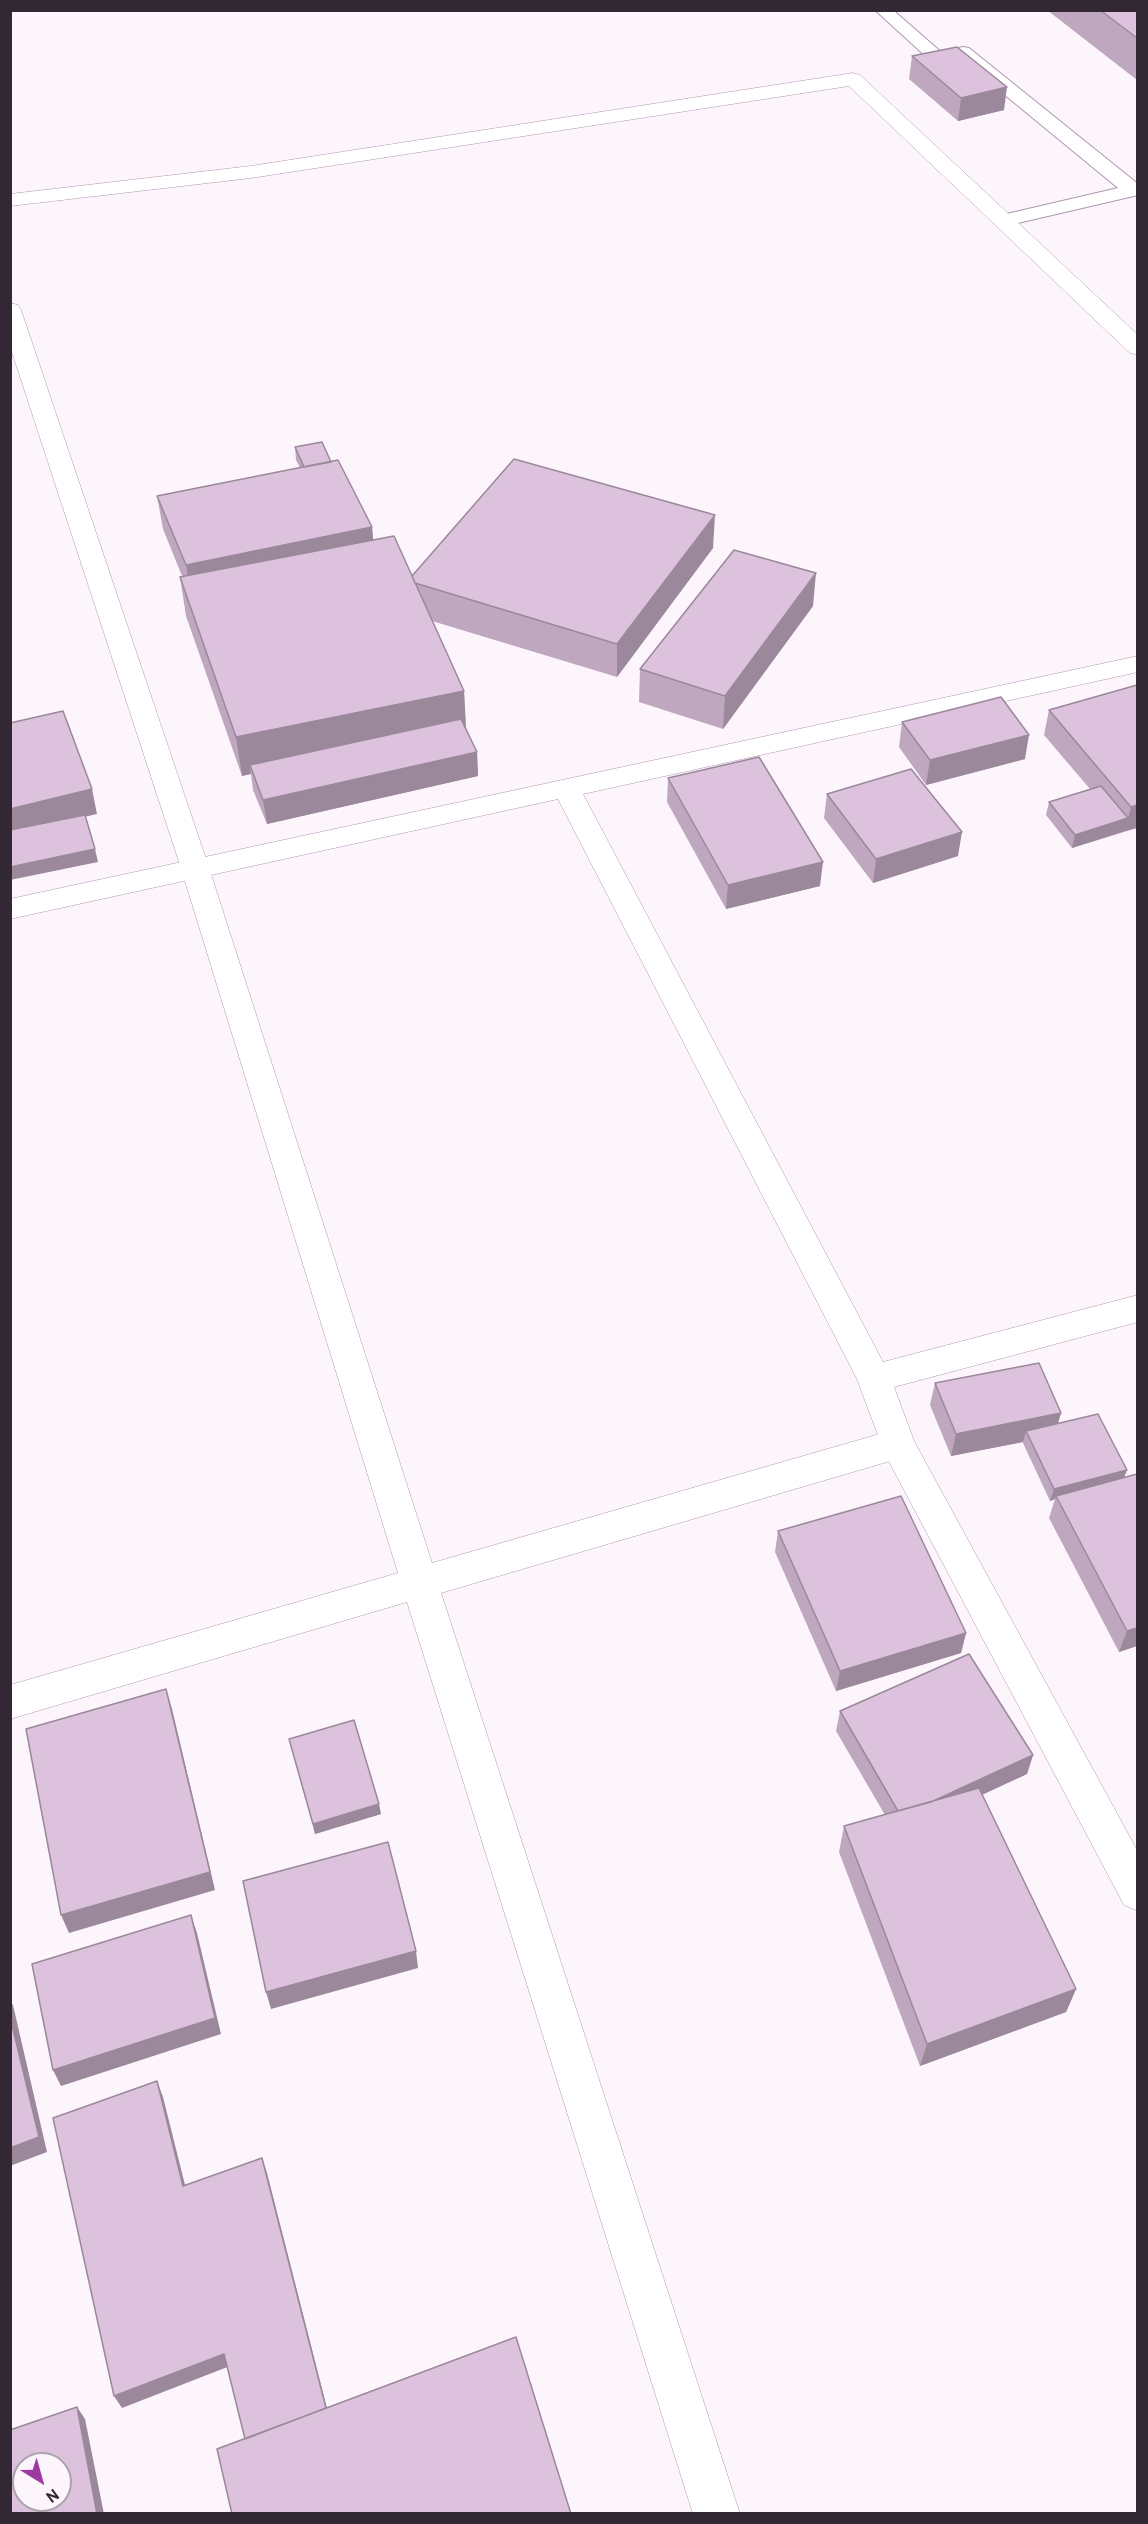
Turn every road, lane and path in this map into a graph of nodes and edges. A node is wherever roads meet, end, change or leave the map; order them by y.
1 (884, 10) edge
2 (1135, 189) edge
3 (10, 200) edge
4 (1005, 220) junction
5 (10, 310) edge
6 (1137, 348) edge
7 (1137, 664) edge
8 (567, 790) junction
9 (195, 868) junction
10 (10, 909) edge
11 (1137, 1308) edge
12 (874, 1378) junction
13 (897, 1444) junction
14 (420, 1584) junction
15 (10, 1702) edge
16 (1137, 1892) edge
17 (717, 2514) edge

1 - 2 lane
2 - 4 lane
3 - 4 street
4 - 6 street
5 - 9 street
7 - 8 street
8 - 9 street
8 - 12 street
9 - 10 street
9 - 14 street
11 - 12 street
12 - 13 street
13 - 14 street
13 - 16 street
14 - 15 street
14 - 17 street

